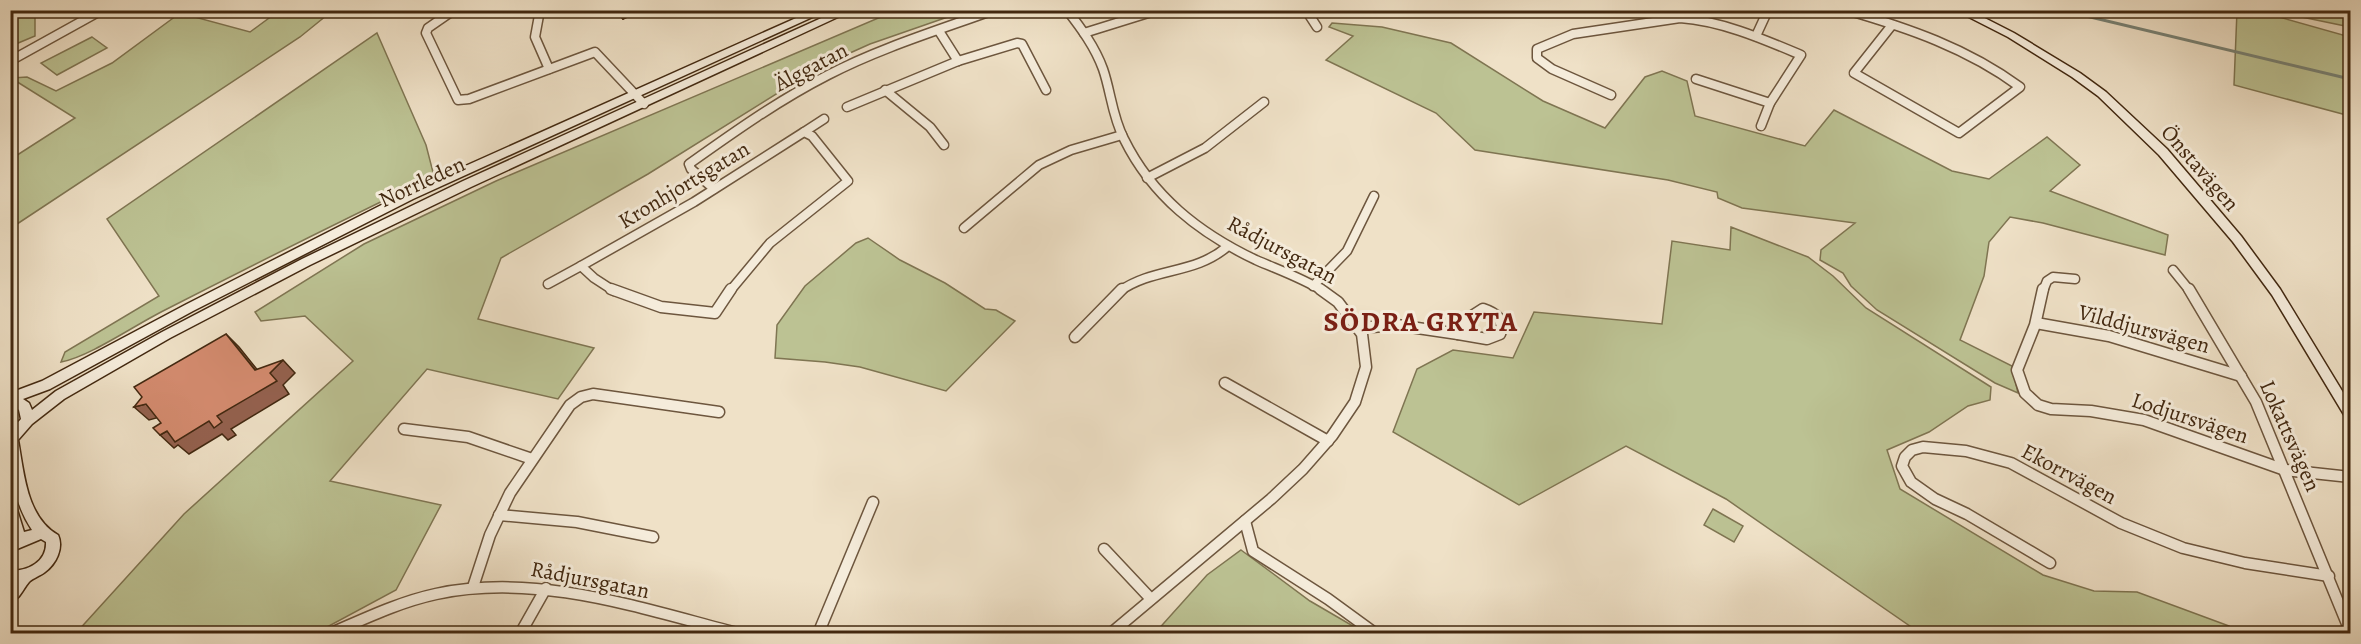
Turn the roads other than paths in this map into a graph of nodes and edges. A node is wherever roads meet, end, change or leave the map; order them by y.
1 (102, 10) edge
2 (454, 10) edge
3 (540, 10) edge
4 (823, 10) edge
5 (849, 10) edge
6 (994, 10) edge
7 (1067, 10) edge
8 (1158, 10) edge
9 (1305, 10) edge
10 (1768, 10) edge
11 (1846, 10) edge
12 (1960, 10) edge
13 (1892, 25) junction
14 (1317, 27) dead end
15 (939, 31) junction
16 (1084, 33) junction
17 (1756, 36) junction
18 (10, 61) edge
19 (958, 61) junction
20 (549, 69) junction
21 (1696, 79) dead end
22 (885, 90) junction
23 (1046, 90) dead end
24 (1611, 95) dead end
25 (640, 100) junction
26 (1264, 102) dead end
27 (1770, 103) junction
28 (847, 106) dead end
29 (824, 119) dead end
30 (1761, 126) dead end
31 (804, 132) junction
32 (1122, 135) junction
33 (944, 145) dead end
34 (1147, 178) junction
35 (714, 189) junction
36 (1374, 196) dead end
37 (964, 228) dead end
38 (1228, 246) junction
39 (580, 266) junction
40 (2173, 270) dead end
41 (2075, 279) dead end
42 (548, 284) dead end
43 (1314, 286) junction
44 (2036, 323) junction
45 (1359, 328) junction
46 (1458, 334) junction
47 (1075, 337) dead end
48 (2241, 376) junction
49 (1224, 383) dead end
50 (12, 398) edge
51 (718, 412) dead end
52 (2350, 413) edge
53 (28, 420) junction
54 (404, 429) dead end
55 (11, 439) edge
56 (1328, 441) junction
57 (532, 459) junction
58 (2285, 470) junction
59 (2350, 477) edge
60 (873, 502) dead end
61 (10, 507) edge
62 (499, 515) junction
63 (1245, 521) junction
64 (42, 533) junction
65 (653, 537) dead end
66 (12, 545) edge
67 (1104, 549) dead end
68 (2050, 562) dead end
69 (2328, 576) junction
70 (18, 577) edge
71 (473, 587) junction
72 (546, 588) junction
73 (10, 597) edge
74 (1151, 599) junction
75 (2350, 631) edge
76 (329, 633) edge
77 (520, 633) edge
78 (738, 633) edge
79 (818, 633) edge
80 (1110, 633) edge
81 (1376, 633) edge

1 - 18 street
2 - 20 street
3 - 20 street
4 - 25 main road, Norrleden
5 - 25 main road, Norrleden
6 - 15 street, Älggatan
7 - 16 street, Rådjursgatan
8 - 16 street
9 - 14 street
10 - 17 street
11 - 13 street
12 - 52 main road, Önstavägen
13 - 13 street
15 - 19 street
15 - 35 street, Älggatan
16 - 32 street, Rådjursgatan
17 - 24 street
17 - 27 street
19 - 22 street
19 - 23 street
20 - 25 street
21 - 27 street
22 - 28 street
22 - 33 street
25 - 50 main road, Norrleden
25 - 53 main road, Norrleden
26 - 34 street
27 - 30 street
29 - 31 street, Kronhjortsgatan
31 - 35 street, Kronhjortsgatan
31 - 39 street
32 - 34 street, Rådjursgatan
32 - 37 street
34 - 38 street, Rådjursgatan
35 - 39 street, Kronhjortsgatan
36 - 43 street
38 - 43 street, Rådjursgatan
38 - 47 street
39 - 42 street, Kronhjortsgatan
40 - 48 street, Lokattsvägen
41 - 44 street, Lodjursvägen
43 - 45 street, Rådjursgatan
44 - 48 street, Vilddjursvägen
44 - 58 street, Lodjursvägen
45 - 46 street
45 - 56 street, Rådjursgatan
46 - 46 street
48 - 58 street, Lokattsvägen
49 - 56 street
50 - 53 main road
51 - 57 street
53 - 55 main road, Norrleden
54 - 57 street
55 - 64 main road
56 - 63 street, Rådjursgatan
57 - 62 street
58 - 59 street, Lodjursvägen
58 - 69 street, Lokattsvägen
60 - 79 street
61 - 66 main road
62 - 65 street
62 - 71 street
63 - 74 street, Rådjursgatan
63 - 81 street
64 - 66 main road
64 - 70 main road
67 - 74 street
68 - 69 street, Ekorrvägen
69 - 75 street, Lokattsvägen
70 - 73 main road
71 - 72 street, Rådjursgatan
71 - 76 street, Rådjursgatan
72 - 77 street
72 - 78 street, Rådjursgatan
74 - 80 street, Rådjursgatan

